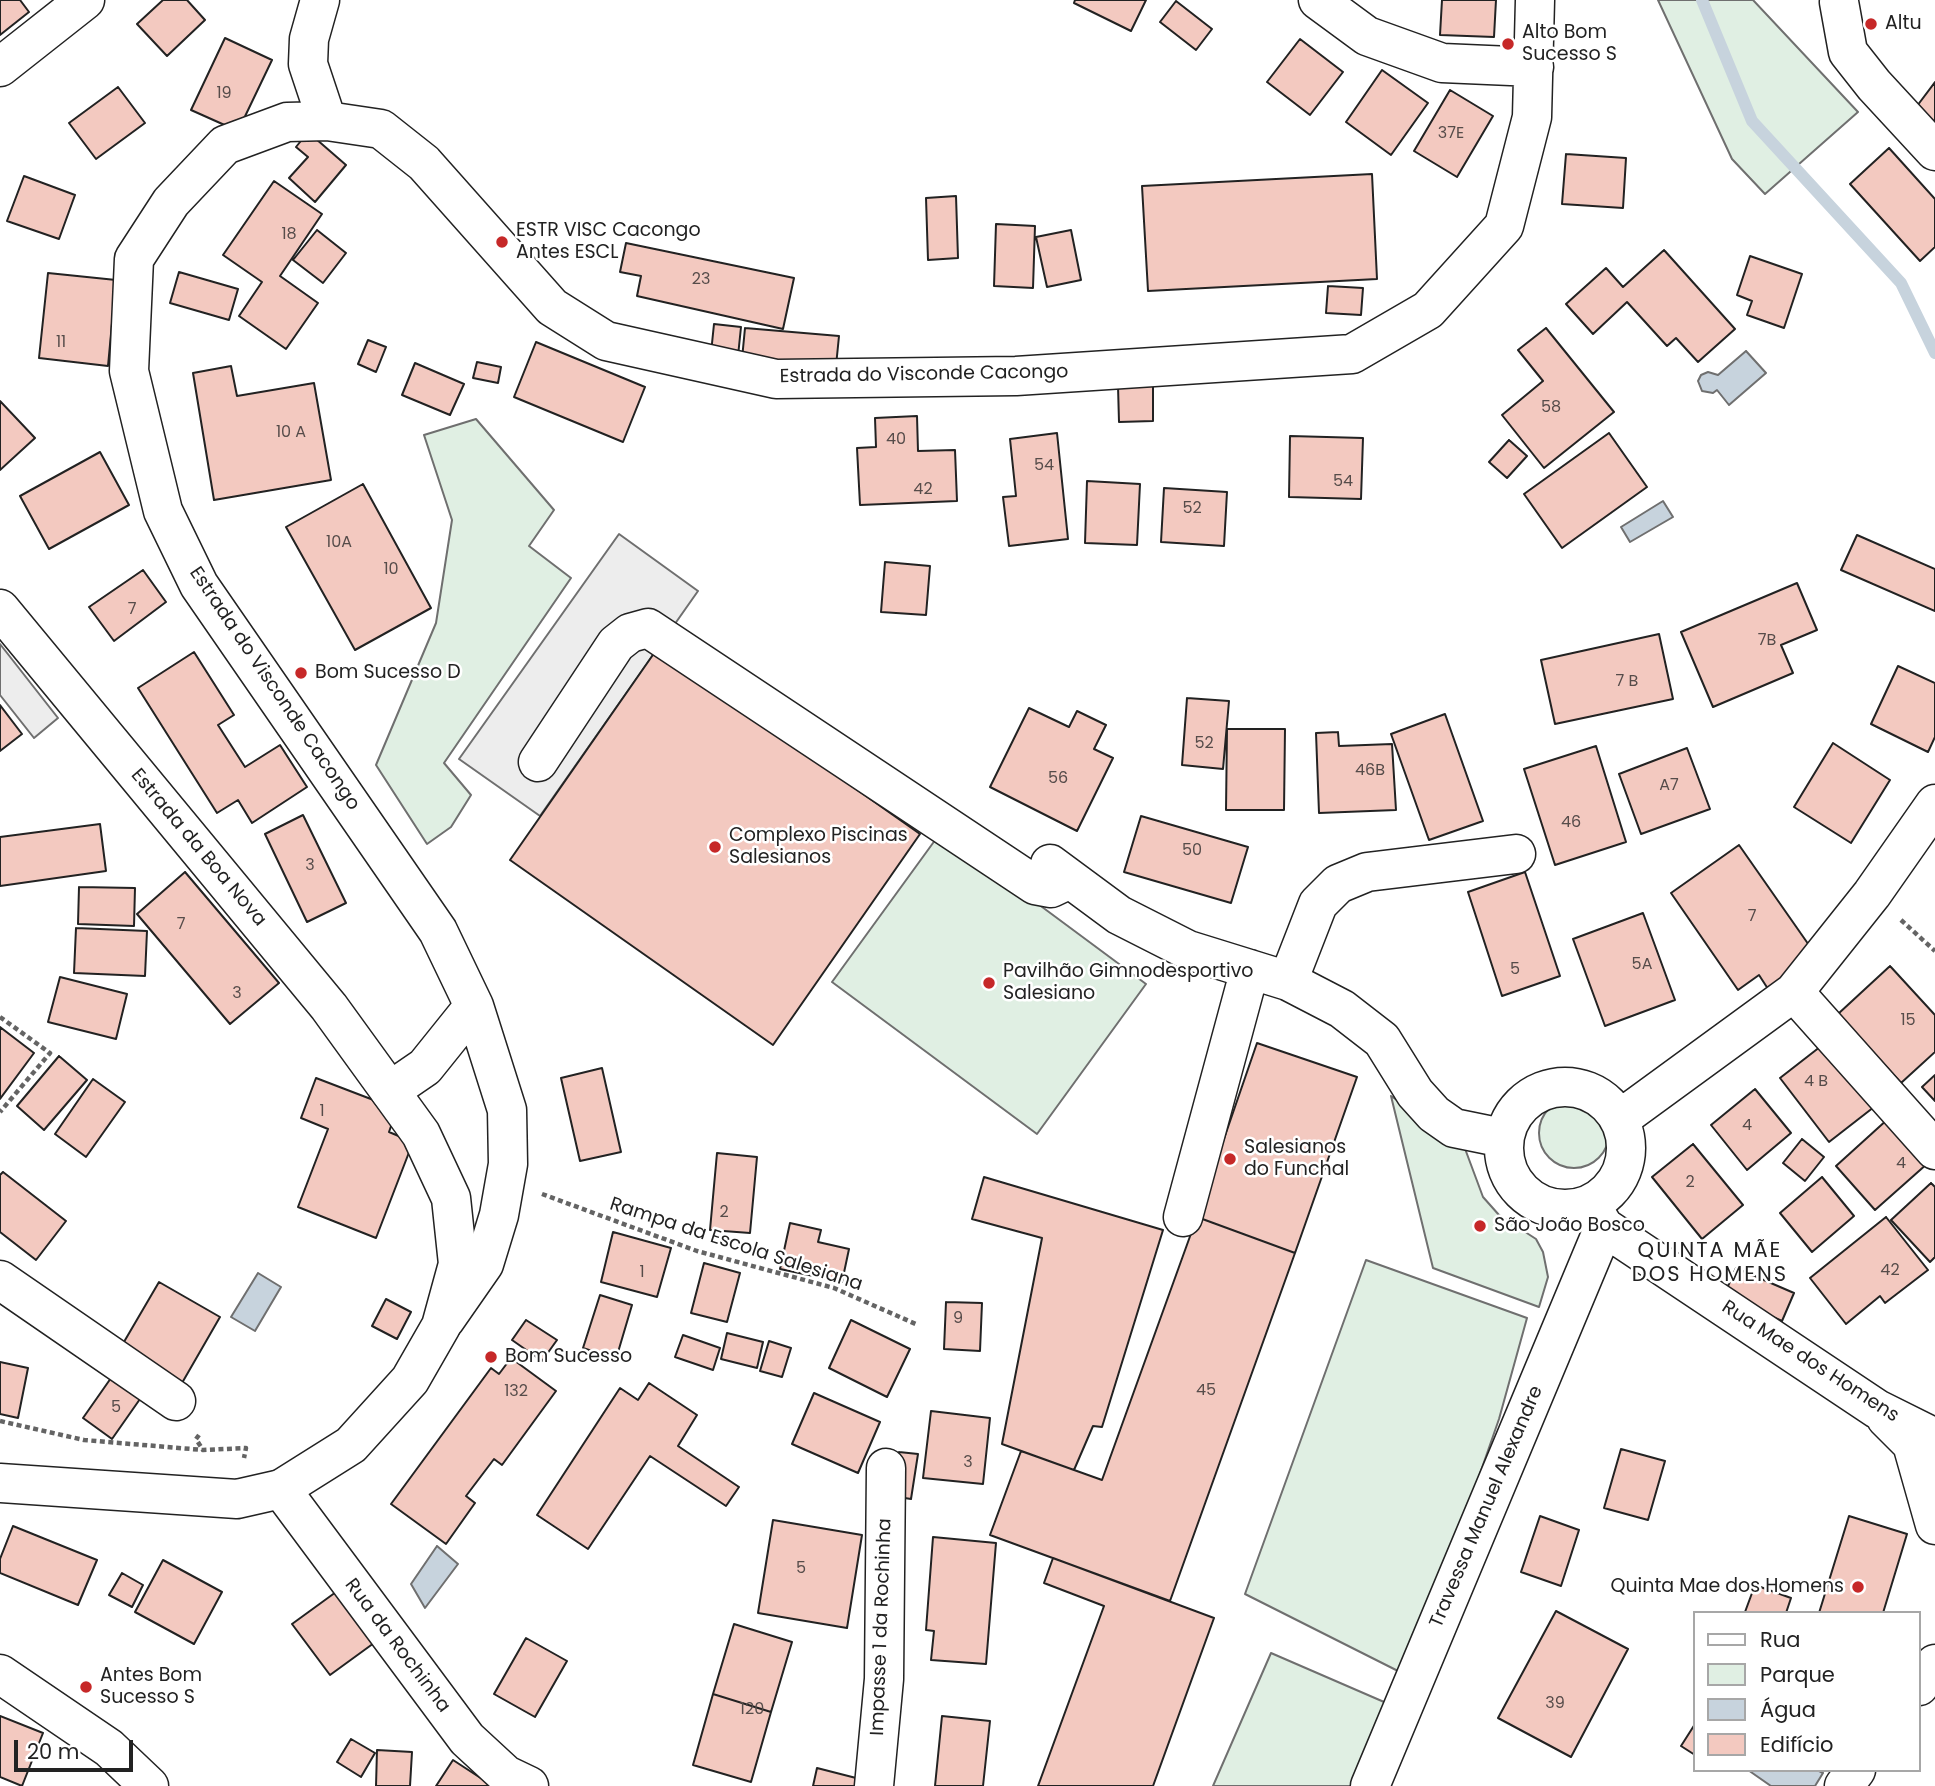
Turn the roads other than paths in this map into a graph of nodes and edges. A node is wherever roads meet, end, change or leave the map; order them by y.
1 (85, 0) edge
2 (320, 0) edge
3 (1318, 0) edge
4 (1535, 0) edge
5 (1840, 1) edge
6 (0, 67) edge
7 (1534, 67) junction
8 (327, 121) junction
9 (1935, 151) edge
10 (0, 609) edge
11 (538, 762) dead end
12 (1935, 804) edge
13 (1516, 854) dead end
14 (1039, 856) dead end
15 (1070, 879) junction
16 (1250, 969) junction
17 (1288, 981) junction
18 (1794, 992) junction
19 (474, 1006) junction
20 (390, 1091) junction
21 (1620, 1119) junction
22 (1503, 1138) junction
23 (1935, 1150) edge
24 (1598, 1216) junction
25 (1183, 1217) dead end
26 (0, 1280) edge
27 (441, 1326) junction
28 (176, 1401) dead end
29 (1877, 1409) junction
30 (1935, 1438) edge
31 (886, 1468) dead end
32 (0, 1483) edge
33 (281, 1489) junction
34 (1935, 1525) edge
35 (1935, 1664) edge
36 (0, 1674) edge
37 (1921, 1683) edge
38 (149, 1786) edge
39 (528, 1786) edge
40 (874, 1786) edge
41 (1370, 1786) edge

1 - 6 street
2 - 8 street
3 - 7 street
4 - 7 street, Estrada do Visconde Cacongo
5 - 9 street
7 - 8 street, Estrada do Visconde Cacongo
8 - 19 street, Estrada do Visconde Cacongo
10 - 20 street, Estrada da Boa Nova
11 - 15 street
12 - 18 street
13 - 17 street
14 - 15 street
15 - 16 street
16 - 17 street
16 - 25 street
17 - 22 street
18 - 21 street
18 - 23 street
19 - 20 street
19 - 27 street, Estrada do Visconde Cacongo
20 - 27 street, Estrada da Boa Nova
21 - 22 street
21 - 24 street
22 - 24 street
24 - 29 street, Rua Mae dos Homens
24 - 41 street, Travessa Manuel Alexandre
26 - 28 street
27 - 33 street
29 - 30 street, Rua Mae dos Homens
29 - 34 street
31 - 40 street, Impasse 1 da Rochinha
32 - 33 street
33 - 39 street, Rua da Rochinha
35 - 37 street
36 - 38 street

